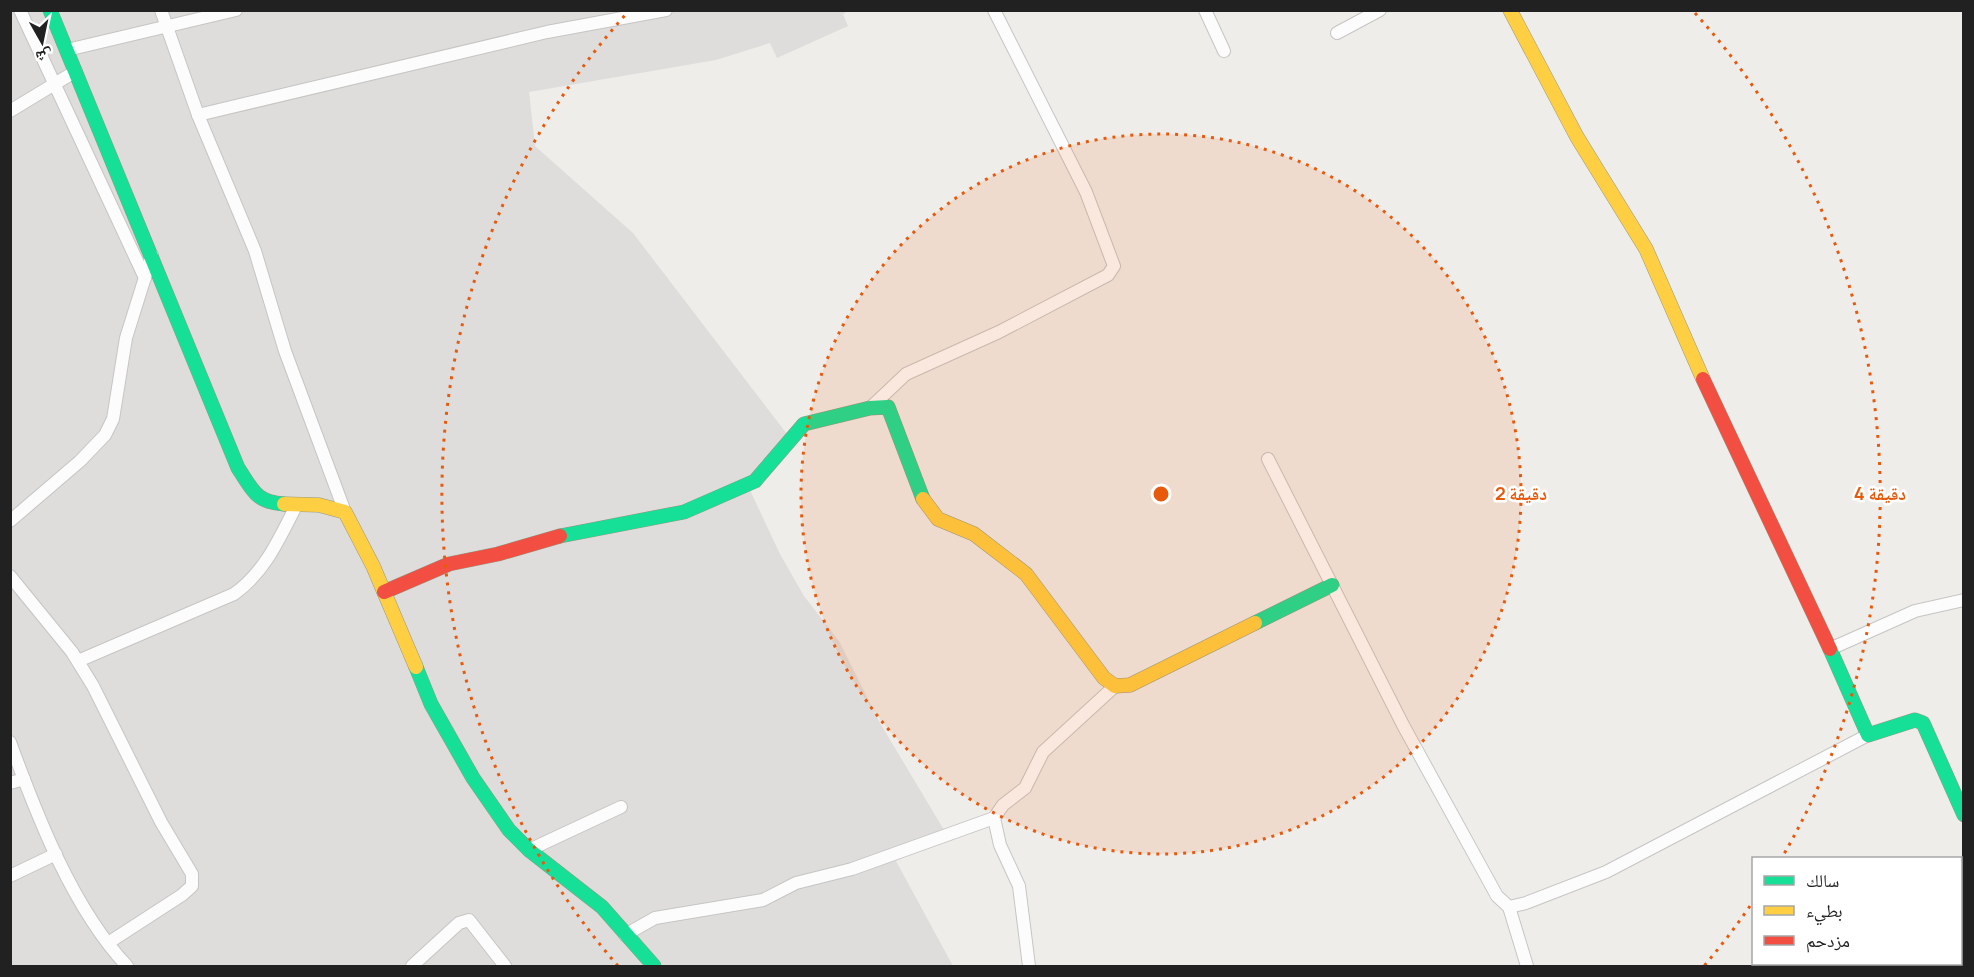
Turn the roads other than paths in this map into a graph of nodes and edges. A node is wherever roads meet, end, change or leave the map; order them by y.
1 (50, 10) edge
2 (161, 10) edge
3 (236, 10) edge
4 (666, 10) edge
5 (994, 10) edge
6 (1205, 10) edge
7 (1380, 10) edge
8 (1510, 10) edge
9 (22, 11) edge
10 (166, 25) junction
11 (1337, 33) dead end
12 (67, 50) junction
13 (1224, 51) dead end
14 (76, 71) junction
15 (54, 82) junction
16 (10, 111) edge
17 (198, 116) junction
18 (152, 255) junction
19 (145, 278) junction
20 (870, 408) junction
21 (1268, 459) dead end
22 (296, 506) junction
23 (345, 512) junction
24 (10, 521) edge
25 (10, 576) edge
26 (1332, 585) junction
27 (384, 592) junction
28 (1964, 600) edge
29 (1830, 650) junction
30 (78, 661) junction
31 (1115, 686) junction
32 (1868, 735) junction
33 (10, 742) edge
34 (24, 779) junction
35 (10, 783) edge
36 (621, 807) dead end
37 (1964, 815) edge
38 (994, 818) junction
39 (529, 850) junction
40 (56, 854) junction
41 (10, 876) edge
42 (1509, 907) junction
43 (625, 935) junction
44 (108, 943) junction
45 (127, 966) edge
46 (412, 966) edge
47 (505, 966) edge
48 (654, 966) edge
49 (1029, 966) edge
50 (1527, 966) edge

1 - 12 street
2 - 10 street
3 - 10 street
4 - 17 street
5 - 20 street
6 - 13 street
7 - 11 street
8 - 29 street
9 - 15 street
10 - 12 street
10 - 17 street
12 - 14 street
14 - 15 street
14 - 18 street
15 - 16 street
15 - 19 street
17 - 23 street
18 - 19 street
18 - 22 street
19 - 24 street
20 - 27 street
20 - 31 street
21 - 26 street
22 - 23 street
22 - 30 street
23 - 27 street
25 - 30 street
26 - 31 street
26 - 42 street
27 - 39 street
28 - 29 street
29 - 32 street
30 - 44 street
31 - 38 street
32 - 37 street
32 - 42 street
33 - 34 street
34 - 35 street
34 - 40 street
36 - 39 street
38 - 43 street
38 - 49 street
39 - 43 street
40 - 41 street
40 - 44 street
42 - 50 street
43 - 48 street
44 - 45 street
46 - 47 street

